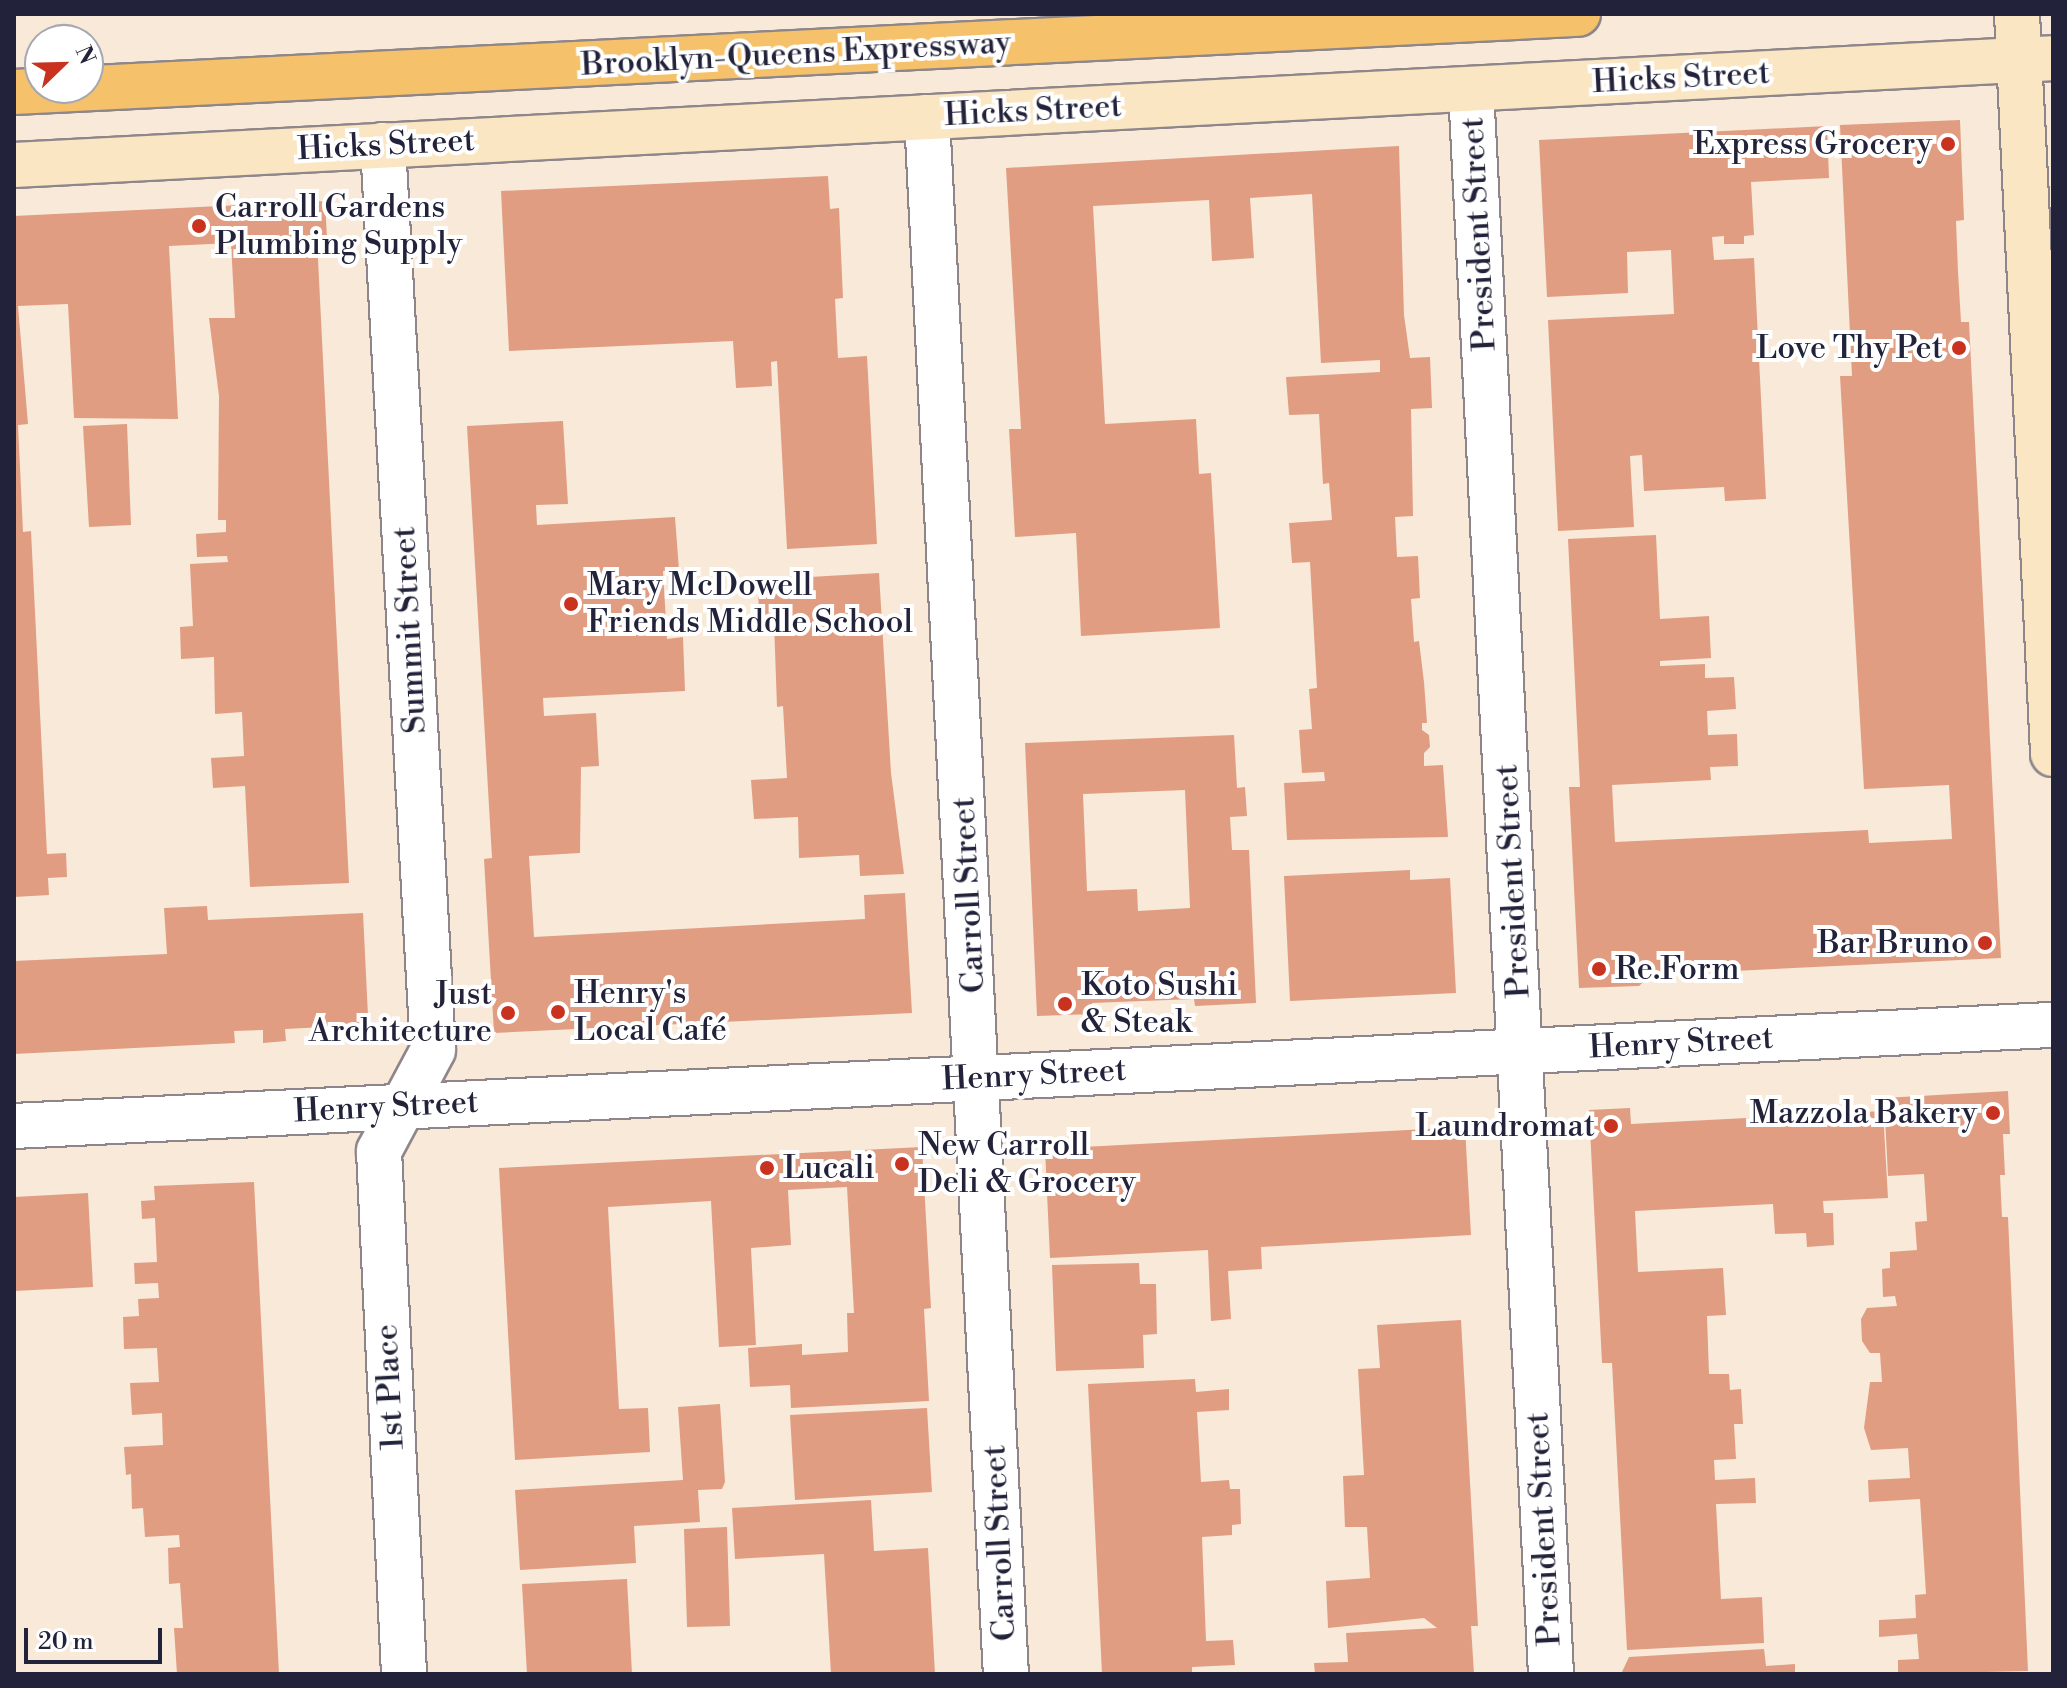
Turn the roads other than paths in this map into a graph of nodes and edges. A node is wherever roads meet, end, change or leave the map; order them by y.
1 (1578, 14) edge
2 (2027, 40) edge
3 (1471, 89) junction
4 (104, 93) edge
5 (927, 117) junction
6 (383, 145) junction
7 (14, 165) edge
8 (2053, 754) edge
9 (2053, 1025) edge
10 (1522, 1051) junction
11 (978, 1078) junction
12 (402, 1107) junction
13 (14, 1126) edge
14 (404, 1674) edge
15 (1006, 1674) edge
16 (1551, 1674) edge

1 - 4 highway, Brooklyn-Queens Expressway
2 - 3 street, Hicks Street
2 - 8 street
3 - 5 street, Hicks Street
3 - 10 street, President Street
5 - 6 street, Hicks Street
5 - 11 street, Carroll Street
6 - 7 street, Hicks Street
6 - 12 street, Summit Street
9 - 10 street, Henry Street
10 - 11 street, Henry Street
10 - 16 street, President Street
11 - 12 street, Henry Street
11 - 15 street, Carroll Street
12 - 13 street, Henry Street
12 - 14 street, 1st Place

